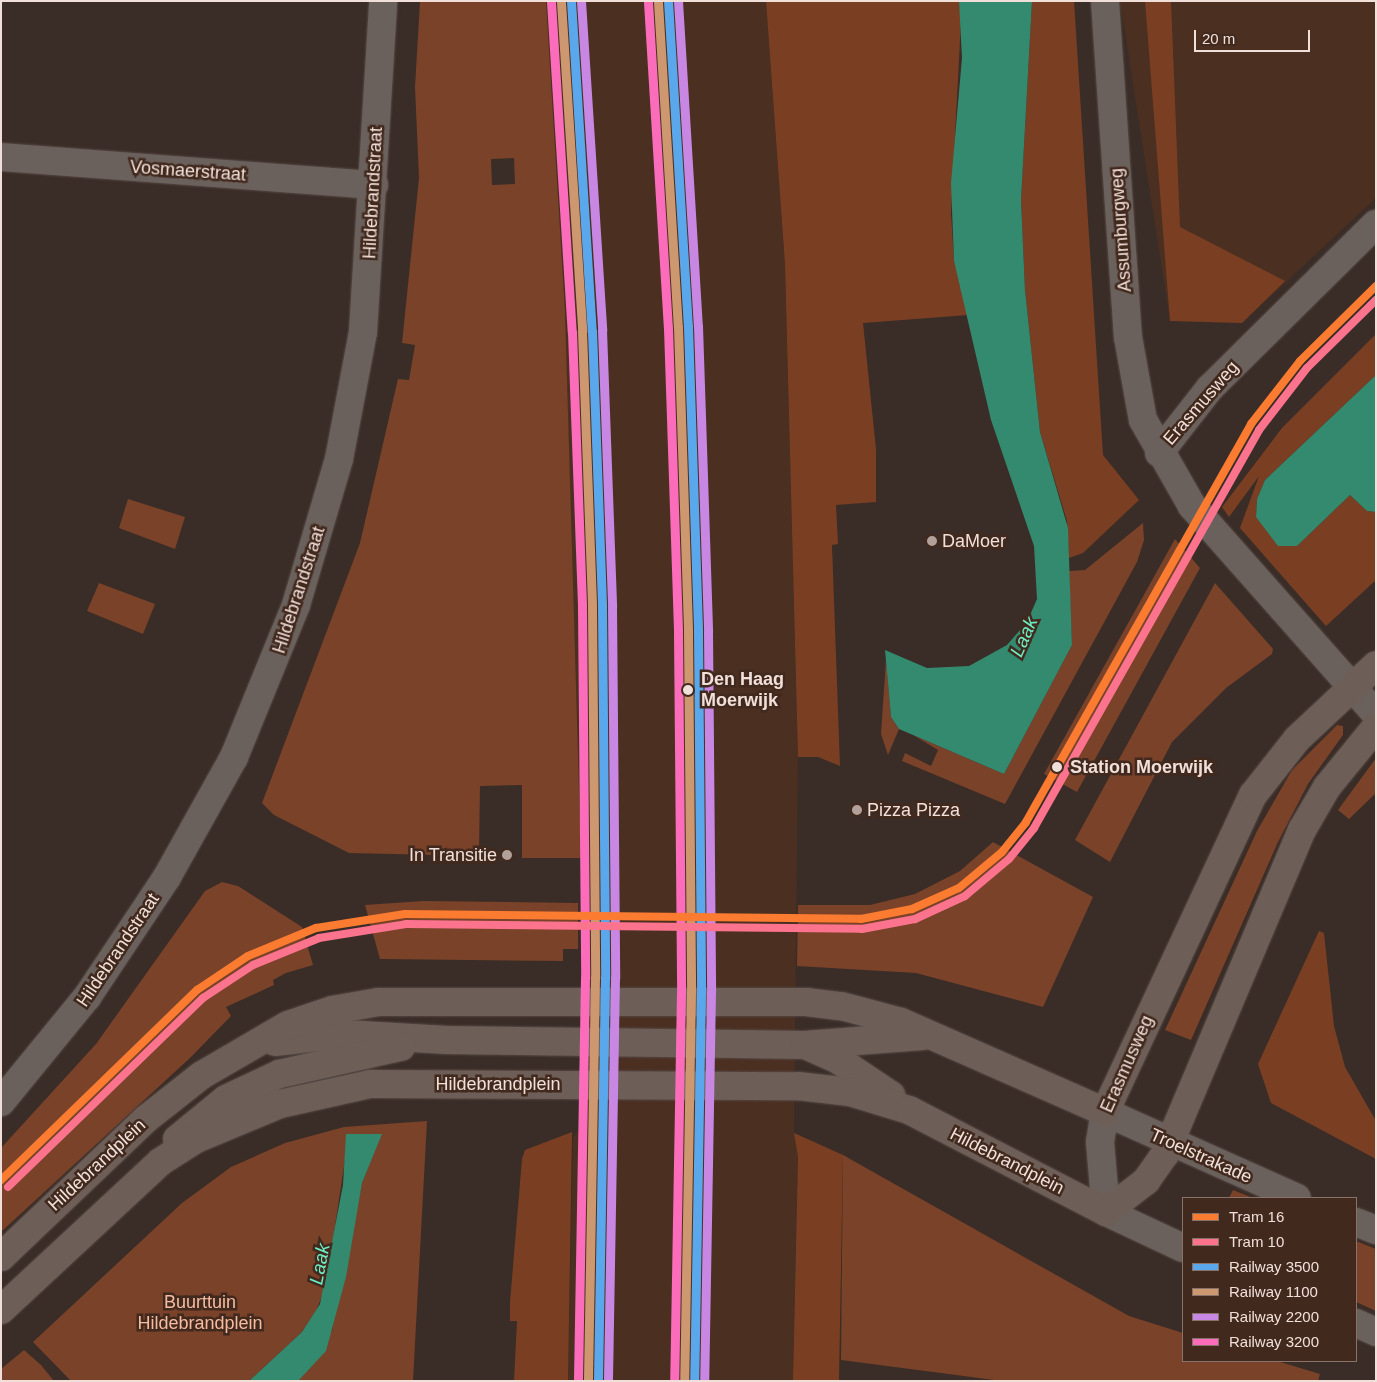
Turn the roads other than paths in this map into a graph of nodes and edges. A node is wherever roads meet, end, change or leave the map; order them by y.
1 (383, 1) edge
2 (1105, 1) edge
3 (1, 157) edge
4 (374, 185) junction
5 (1376, 224) edge
6 (1159, 453) junction
7 (1376, 665) edge
8 (1353, 686) junction
9 (1376, 714) edge
10 (1376, 727) edge
11 (937, 1038) junction
12 (447, 1040) junction
13 (804, 1045) junction
14 (249, 1048) junction
15 (1, 1102) edge
16 (909, 1110) junction
17 (1105, 1112) junction
18 (1170, 1142) junction
19 (160, 1162) junction
20 (1295, 1197) edge
21 (1106, 1212) junction
22 (1357, 1222) edge
23 (1376, 1230) edge
24 (1182, 1248) edge
25 (1, 1257) edge
26 (1, 1310) edge
27 (1357, 1323) edge
28 (1376, 1332) edge

1 - 4 street, Hildebrandstraat
2 - 6 street, Assumburgweg
3 - 4 street, Vosmaerstraat
4 - 15 street, Hildebrandstraat
5 - 6 street, Erasmusweg
6 - 8 street, Erasmusweg
7 - 8 main road, Erasmusweg
8 - 9 street, Erasmusweg
8 - 17 main road, Erasmusweg
10 - 18 main road
11 - 13 main road, Hildebrandplein
11 - 14 main road, Hildebrandplein
11 - 17 main road, Hildebrandplein
12 - 13 main road, Hildebrandplein
12 - 14 main road, Hildebrandplein
12 - 19 main road, Hildebrandplein
13 - 16 main road, Hildebrandplein
14 - 25 main road, Hildebrandplein
16 - 19 main road, Hildebrandplein
16 - 21 main road, Hildebrandplein
17 - 18 street, Troelstrakade
17 - 21 street, Erasmusweg
18 - 20 street, Troelstrakade
18 - 21 main road
19 - 26 main road, Hildebrandplein
21 - 24 street
22 - 23 street
27 - 28 street

